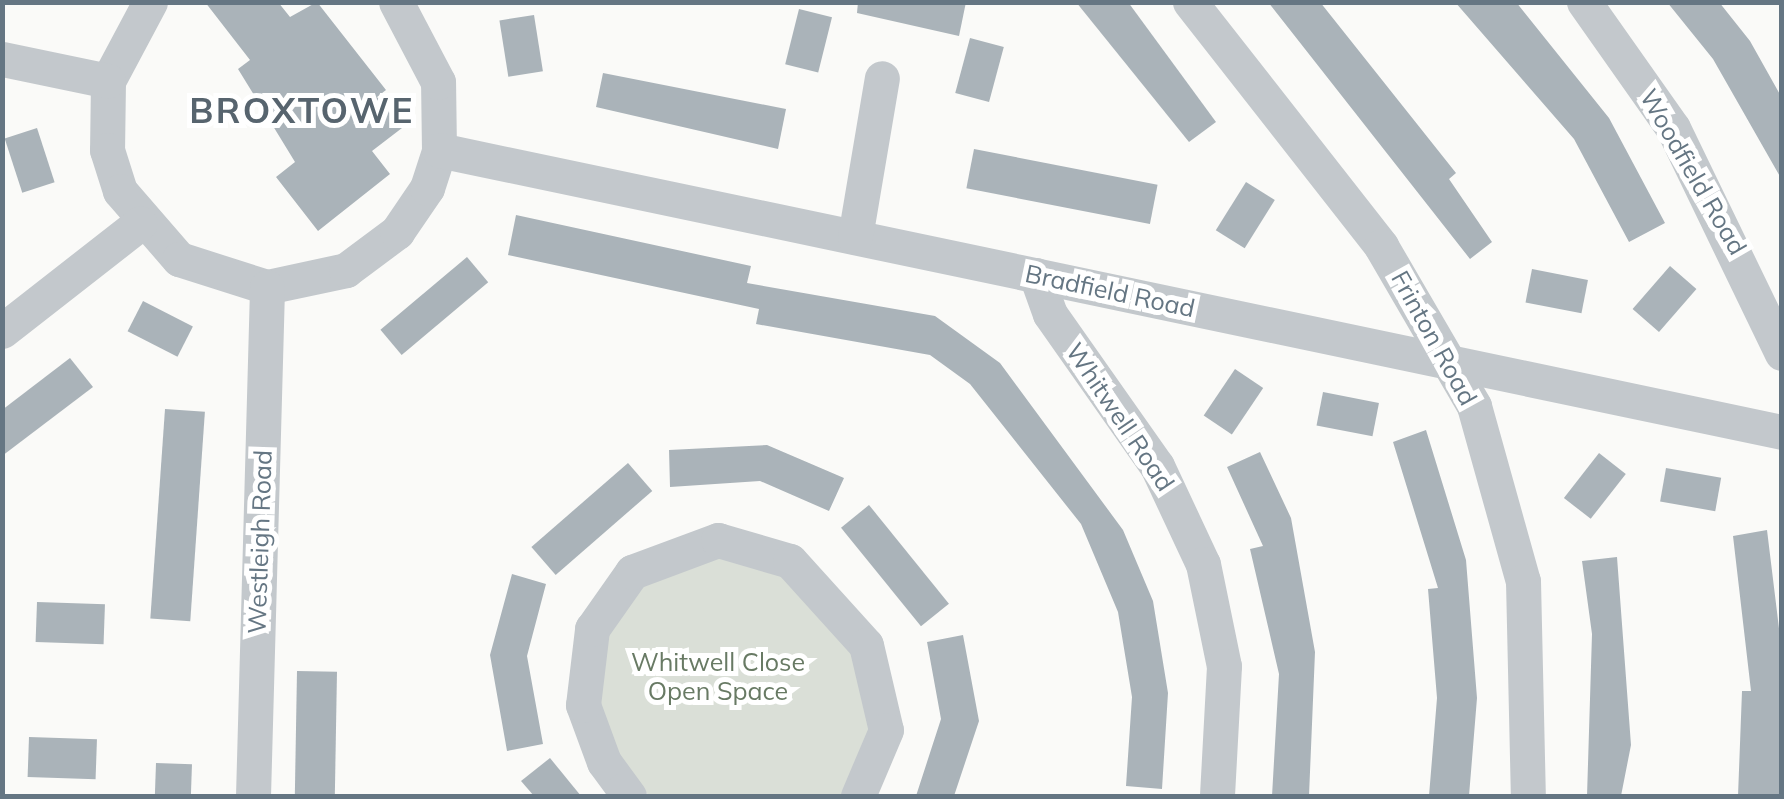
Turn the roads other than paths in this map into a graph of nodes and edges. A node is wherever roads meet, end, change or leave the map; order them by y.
1 (150, 2) edge
2 (1190, 2) edge
3 (1584, 2) edge
4 (406, 5) edge
5 (2, 59) edge
6 (882, 78) dead end
7 (108, 81) junction
8 (438, 150) junction
9 (140, 222) junction
10 (855, 238) junction
11 (1036, 275) junction
12 (267, 287) junction
13 (2, 331) edge
14 (1782, 353) edge
15 (1449, 362) junction
16 (1782, 432) edge
17 (253, 796) edge
18 (629, 796) edge
19 (858, 796) edge
20 (1218, 796) edge
21 (1528, 796) edge

1 - 7 street
2 - 15 street, Frinton Road
3 - 14 street, Woodfield Road
4 - 8 street
5 - 7 street
6 - 10 street
7 - 9 street
8 - 10 street, Bradfield Road
8 - 12 street
9 - 12 street
9 - 13 street
10 - 11 street, Bradfield Road
11 - 15 street, Bradfield Road
11 - 20 street, Whitwell Road
12 - 17 street, Westleigh Road
15 - 16 street, Bradfield Road
15 - 21 street, Frinton Road
18 - 19 street

